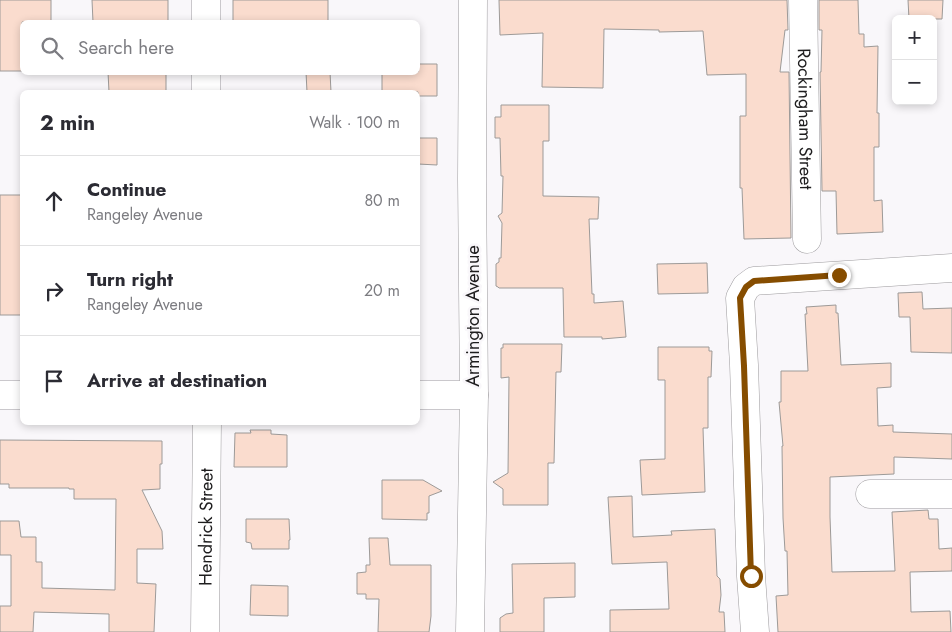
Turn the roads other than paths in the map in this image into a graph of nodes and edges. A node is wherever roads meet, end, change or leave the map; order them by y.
1 (206, 0) edge
2 (473, 0) edge
3 (803, 0) edge
4 (206, 20) edge
5 (206, 75) edge
6 (206, 90) edge
7 (808, 239) dead end
8 (952, 268) edge
9 (0, 395) edge
10 (20, 395) edge
11 (420, 395) edge
12 (474, 395) junction
13 (207, 425) edge
14 (870, 494) dead end
15 (952, 494) edge
16 (205, 632) edge
17 (470, 632) edge
18 (754, 632) edge

1 - 4 street
2 - 12 street, Armington Avenue
3 - 7 street, Rockingham Street
5 - 6 street
8 - 18 street
9 - 10 street
11 - 12 street
12 - 17 street, Armington Avenue
13 - 16 street, Hendrick Street
14 - 15 street

